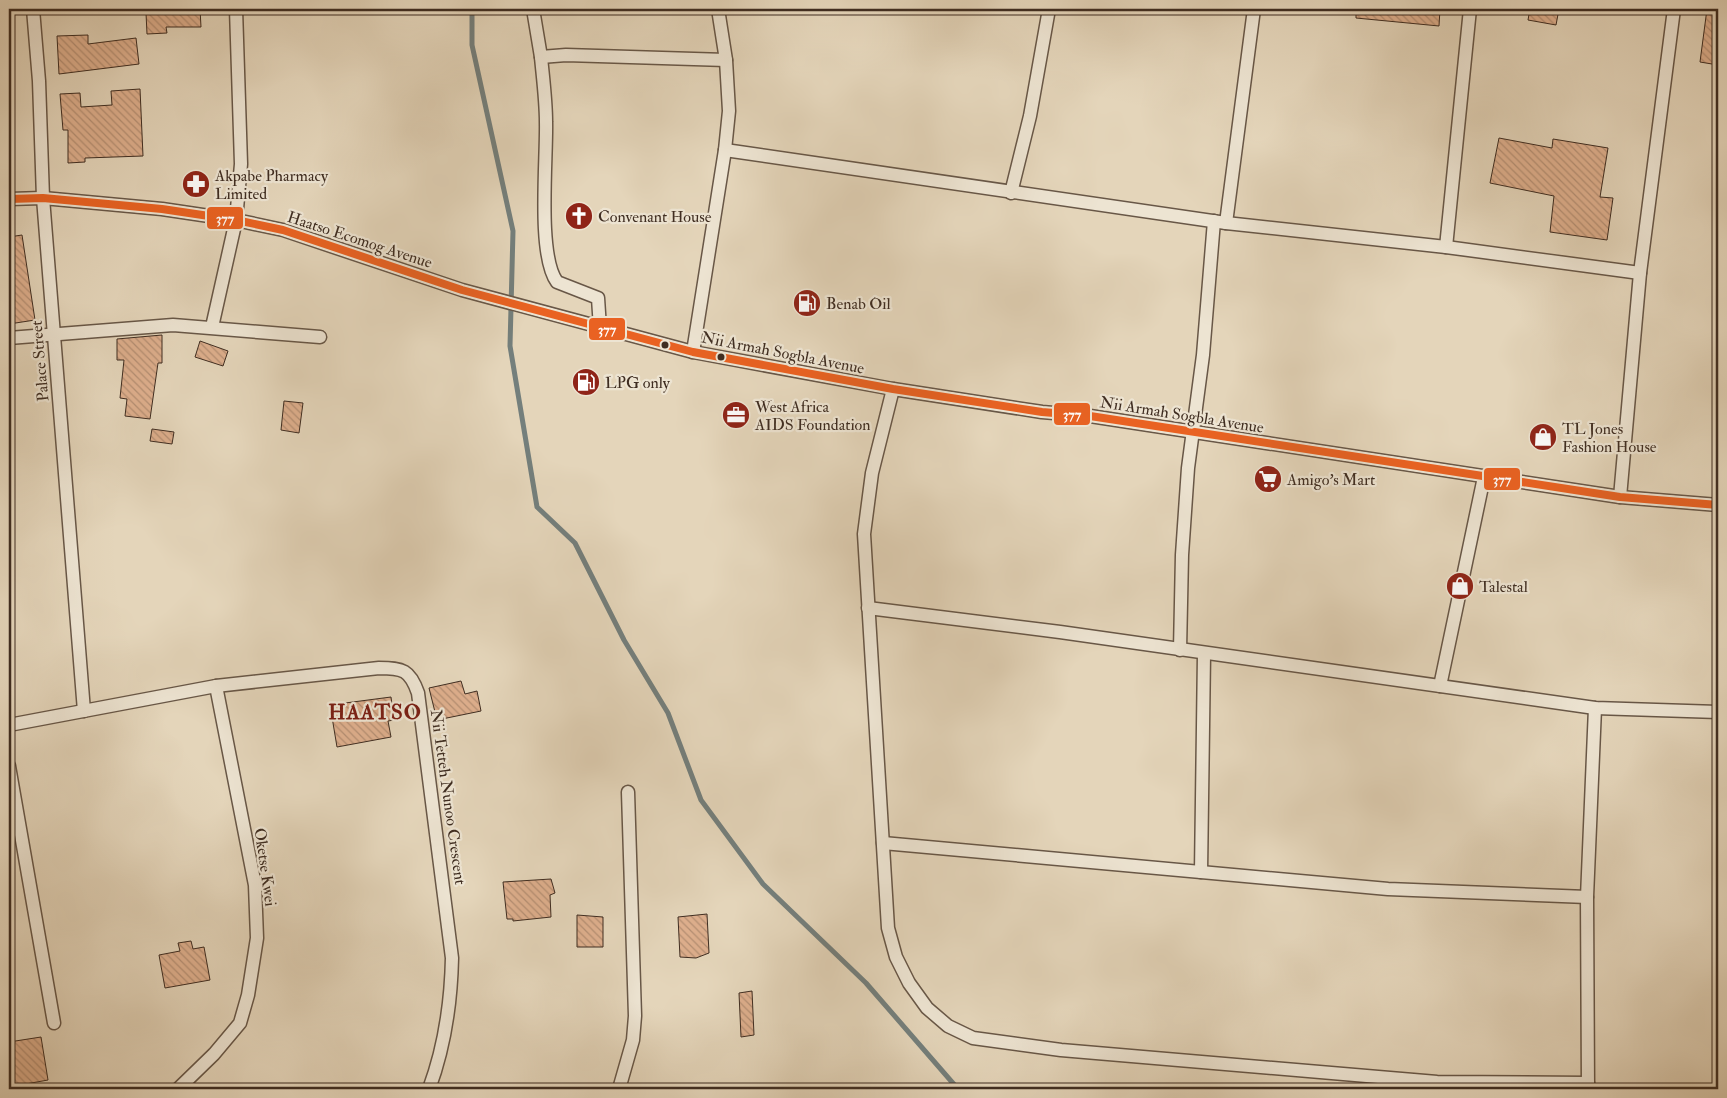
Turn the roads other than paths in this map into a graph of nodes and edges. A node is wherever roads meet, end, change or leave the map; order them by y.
1 (33, 9) edge
2 (236, 9) edge
3 (533, 9) edge
4 (718, 9) edge
5 (1049, 9) edge
6 (1254, 9) edge
7 (1470, 9) edge
8 (1674, 9) edge
9 (541, 57) junction
10 (726, 60) junction
11 (725, 150) junction
12 (1011, 193) junction
13 (43, 198) junction
14 (9, 199) edge
15 (236, 220) junction
16 (1220, 222) junction
17 (1446, 247) junction
18 (1640, 273) junction
19 (528, 308) joint
20 (212, 327) junction
21 (600, 328) junction
22 (53, 336) junction
23 (320, 337) dead end
24 (9, 338) edge
25 (693, 352) junction
26 (893, 390) junction
27 (1193, 433) junction
28 (1484, 477) junction
29 (1620, 497) junction
30 (1718, 505) edge
31 (868, 608) junction
32 (1180, 650) junction
33 (1204, 654) junction
34 (216, 686) junction
35 (1440, 686) junction
36 (1595, 708) junction
37 (84, 711) junction
38 (1718, 712) edge
39 (9, 725) edge
40 (9, 766) edge
41 (628, 792) dead end
42 (883, 842) junction
43 (1201, 872) junction
44 (1586, 897) junction
45 (54, 1023) dead end
46 (1588, 1086) edge
47 (178, 1089) edge
48 (429, 1089) edge
49 (619, 1089) edge

1 - 13 street, Palace Street
2 - 15 street
3 - 9 street
4 - 10 street
5 - 12 street
6 - 16 street
7 - 17 street
8 - 18 street
9 - 10 street
9 - 21 street
10 - 11 street
11 - 12 street
11 - 25 street
12 - 16 street
13 - 14 street, Haatso Ecomog Avenue
13 - 15 street, Haatso Ecomog Avenue
13 - 22 street, Palace Street
15 - 19 street, Haatso Ecomog Avenue
15 - 20 street
16 - 17 street
16 - 27 street
17 - 18 street
18 - 29 street
19 - 21 street, Nii Armah Sogbla Avenue
20 - 22 street
20 - 23 street
21 - 25 street, Nii Armah Sogbla Avenue
22 - 24 street
22 - 37 street, Palace Street
25 - 26 street, Nii Armah Sogbla Avenue
26 - 27 street, Nii Armah Sogbla Avenue
26 - 31 street
27 - 28 street, Nii Armah Sogbla Avenue
27 - 32 street
28 - 29 street, Nii Armah Sogbla Avenue
28 - 35 street
29 - 30 street, Nii Armah Sogbla Avenue
31 - 32 street
31 - 42 street
32 - 33 street
33 - 35 street
33 - 43 street
34 - 37 street, Nii Tetteh Nunoo Crescent
34 - 47 street, Oketse Kwei
34 - 48 street, Nii Tetteh Nunoo Crescent
35 - 36 street
36 - 38 street
36 - 44 street
37 - 39 street, Nii Tetteh Nunoo Crescent
40 - 45 street
41 - 49 street
42 - 43 street
42 - 46 street
43 - 44 street
44 - 46 street

